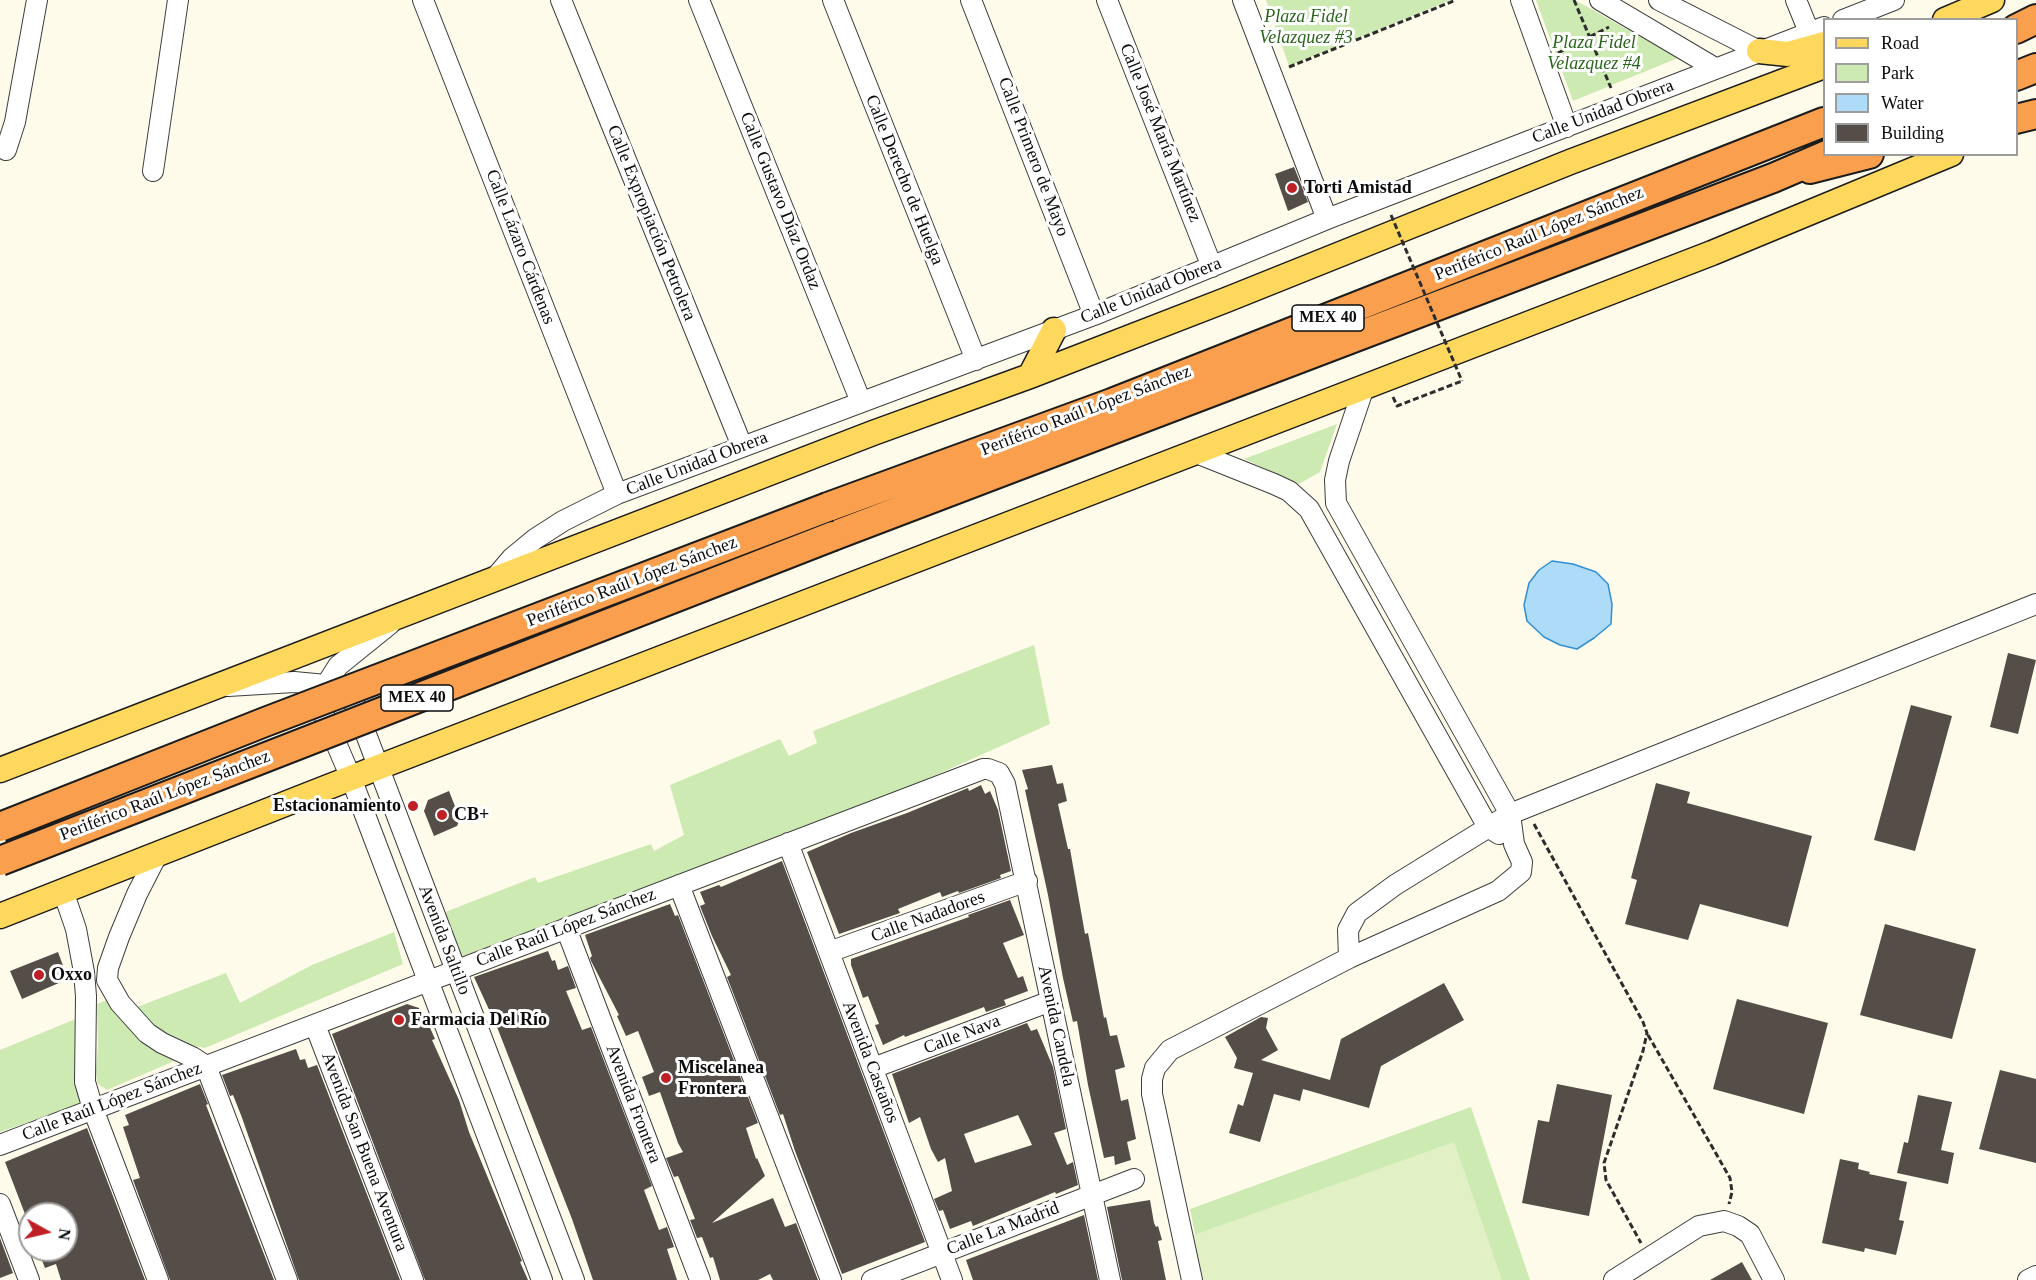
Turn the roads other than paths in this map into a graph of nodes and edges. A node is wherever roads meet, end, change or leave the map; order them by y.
1 (37, 0) edge
2 (178, 0) edge
3 (423, 0) edge
4 (561, 0) edge
5 (699, 0) edge
6 (833, 0) edge
7 (971, 0) edge
8 (1107, 0) edge
9 (1243, 0) edge
10 (1521, 0) edge
11 (1600, 0) edge
12 (1659, 0) edge
13 (1796, 0) edge
14 (1894, 0) edge
15 (1992, 0) edge
16 (1848, 18) edge
17 (1950, 18) edge
18 (2036, 19) edge
19 (2018, 28) edge
20 (1819, 34) edge
21 (2036, 37) edge
22 (2018, 44) edge
23 (1759, 51) junction
24 (1823, 66) edge
25 (1715, 68) junction
26 (2036, 68) edge
27 (2018, 75) edge
28 (2036, 114) edge
29 (2018, 118) edge
30 (2036, 120) edge
31 (1823, 122) edge
32 (1568, 127) junction
33 (2018, 127) edge
34 (6, 150) dead end
35 (1824, 156) edge
36 (1861, 156) edge
37 (1946, 156) edge
38 (153, 171) dead end
39 (1773, 178) junction
40 (1327, 219) junction
41 (1212, 267) junction
42 (1094, 315) junction
43 (1054, 330) junction
44 (976, 360) junction
45 (1030, 376) junction
46 (1364, 387) junction
47 (861, 402) junction
48 (742, 446) junction
49 (1194, 452) junction
50 (617, 494) junction
51 (1355, 540) junction
52 (1333, 552) junction
53 (494, 579) junction
54 (2036, 604) edge
55 (404, 614) junction
56 (326, 685) junction
57 (216, 686) junction
58 (379, 767) junction
59 (0, 770) edge
60 (999, 773) joint
61 (351, 778) junction
62 (1518, 811) junction
63 (0, 827) edge
64 (1488, 827) junction
65 (788, 843) junction
66 (1514, 843) junction
67 (159, 854) junction
68 (0, 861) edge
69 (1027, 881) junction
70 (679, 885) junction
71 (63, 891) junction
72 (0, 916) edge
73 (566, 928) junction
74 (829, 952) junction
75 (1348, 958) junction
76 (455, 971) junction
77 (428, 981) junction
78 (1052, 1001) junction
79 (315, 1025) junction
80 (206, 1066) junction
81 (873, 1068) junction
82 (93, 1109) junction
83 (0, 1145) edge
84 (1134, 1179) dead end
85 (1091, 1196) junction
86 (0, 1204) edge
87 (942, 1253) junction
88 (2036, 1276) edge
89 (29, 1280) edge
90 (158, 1280) edge
91 (287, 1280) edge
92 (413, 1280) edge
93 (542, 1280) edge
94 (574, 1280) edge
95 (700, 1280) edge
96 (831, 1280) edge
97 (872, 1280) edge
98 (952, 1280) edge
99 (1110, 1280) edge
100 (1192, 1280) edge
101 (1614, 1280) edge
102 (1774, 1280) edge
103 (2028, 1280) edge

1 - 34 street
2 - 38 street
3 - 50 street, Calle Lázaro Cárdenas
4 - 48 street, Calle Expropiación Petrolera
5 - 47 street, Calle Gustavo Díaz Ordaz
6 - 44 street, Calle Derecho de Huelga
7 - 42 street, Calle Primero de Mayo
8 - 41 street, Calle José María Martínez
9 - 40 street
10 - 32 street
11 - 25 street
12 - 23 street
13 - 20 street
14 - 16 street
15 - 17 main road
18 - 19 highway
20 - 23 main road
21 - 22 highway
23 - 25 street, Calle Unidad Obrera
24 - 45 main road
25 - 32 street, Calle Unidad Obrera
26 - 27 highway
28 - 29 highway
30 - 33 main road
31 - 63 highway, Periférico Raúl López Sánchez / MEX 40, bridge
32 - 40 street, Calle Unidad Obrera
35 - 39 highway, Periférico Raúl López Sánchez / MEX 40
36 - 39 highway
37 - 46 main road
39 - 68 highway, Periférico Raúl López Sánchez / MEX 40, bridge
40 - 41 street, Calle Unidad Obrera
41 - 42 street, Calle Unidad Obrera
42 - 43 street, Calle Unidad Obrera
43 - 44 street, Calle Unidad Obrera
43 - 45 main road
44 - 47 street, Calle Unidad Obrera
45 - 53 main road
46 - 49 main road
46 - 51 street
47 - 48 street, Calle Unidad Obrera
48 - 50 street, Calle Unidad Obrera
49 - 52 street
49 - 58 main road
50 - 53 street, Calle Unidad Obrera
51 - 52 street
51 - 62 street
52 - 64 street
53 - 55 main road
54 - 62 street
55 - 56 street
55 - 57 main road
56 - 57 street
56 - 58 street
56 - 61 street
57 - 59 main road
58 - 61 main road
58 - 76 street, Avenida Saltillo
60 - 65 street, Calle Raúl López Sánchez
60 - 69 street, Avenida Candela
61 - 67 main road
61 - 77 street, Avenida Saltillo
62 - 64 street
62 - 66 street
64 - 66 street
64 - 75 street
65 - 70 street, Calle Raúl López Sánchez
65 - 74 street, Avenida Castaños
66 - 75 street
67 - 71 main road
67 - 80 street
69 - 74 street, Calle Nadadores
69 - 78 street, Avenida Candela
70 - 73 street, Calle Raúl López Sánchez
70 - 96 street
71 - 72 main road
71 - 82 street
73 - 76 street, Calle Raúl López Sánchez
73 - 95 street, Avenida Frontera
74 - 81 street, Avenida Castaños
75 - 100 street
76 - 77 street, Calle Raúl López Sánchez
76 - 94 street, Avenida Saltillo
77 - 79 street, Calle Raúl López Sánchez
77 - 93 street, Avenida Saltillo
78 - 81 street, Calle Nava
78 - 85 street, Avenida Candela
79 - 80 street, Calle Raúl López Sánchez
79 - 92 street, Avenida San Buena Aventura
80 - 82 street, Calle Raúl López Sánchez
80 - 91 street
81 - 87 street, Avenida Castaños
82 - 83 street, Calle Raúl López Sánchez
82 - 90 street
84 - 85 street, Calle La Madrid
85 - 87 street, Calle La Madrid
85 - 99 street, Avenida Candela
86 - 89 street
87 - 97 street, Calle La Madrid
87 - 98 street, Avenida Castaños
88 - 103 street
101 - 102 street

